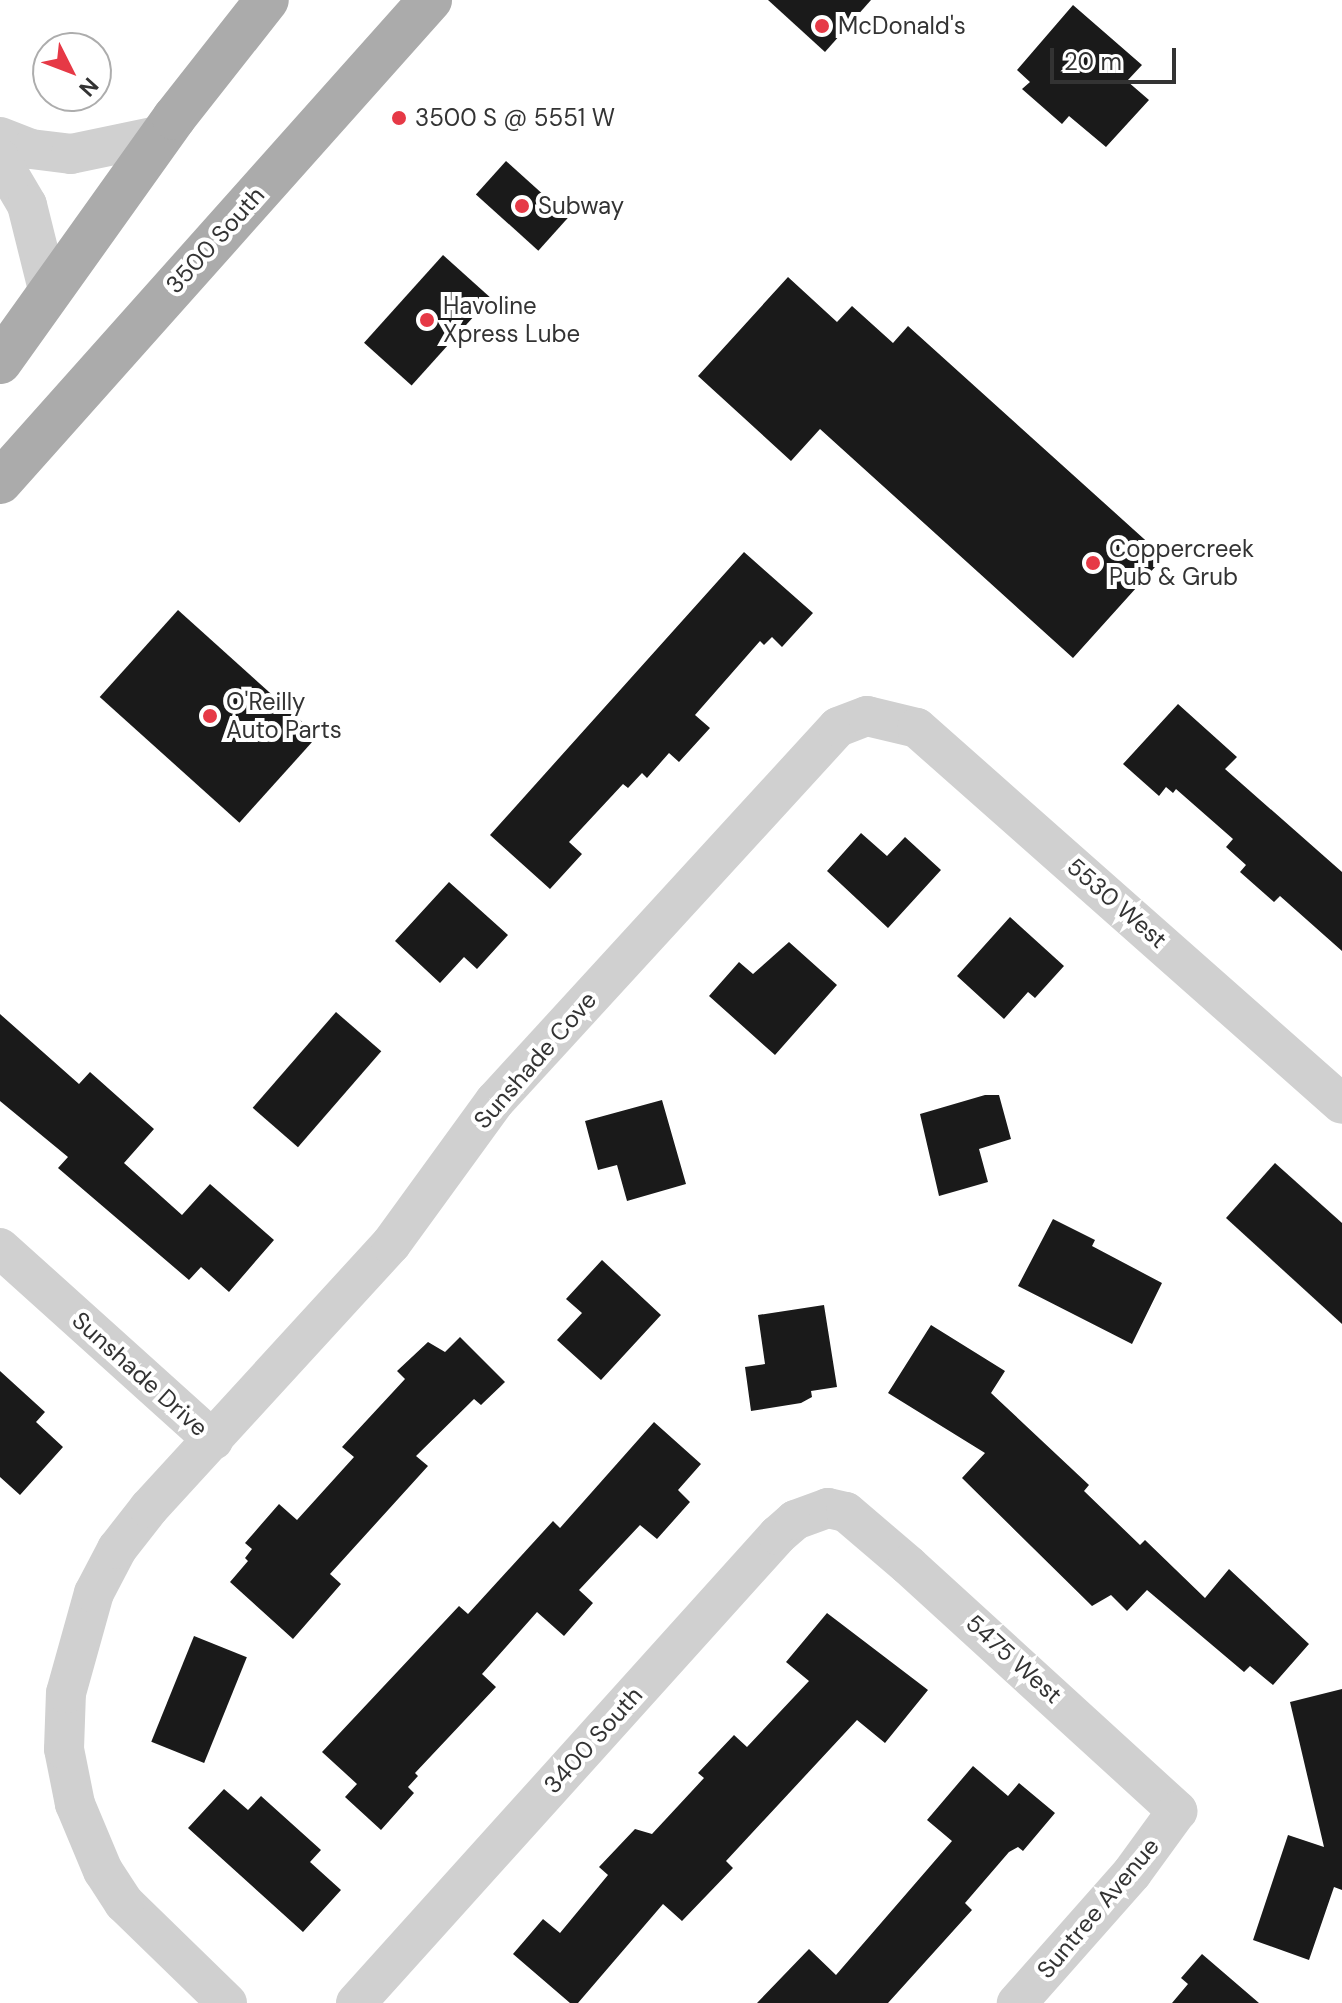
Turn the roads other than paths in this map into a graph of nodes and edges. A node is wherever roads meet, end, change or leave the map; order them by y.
1 (267, 0) edge
2 (430, 0) edge
3 (162, 135) junction
4 (0, 137) edge
5 (0, 159) edge
6 (49, 293) junction
7 (0, 362) edge
8 (0, 482) edge
9 (883, 716) joint
10 (1342, 1104) edge
11 (0, 1248) edge
12 (213, 1440) junction
13 (846, 1512) joint
14 (1177, 1811) joint
15 (227, 2003) edge
16 (356, 2003) edge
17 (1017, 2003) edge

1 - 3 main road
2 - 8 main road, 3500 South
3 - 4 street
3 - 6 main road
5 - 6 street
6 - 7 main road
9 - 10 street, 5530 West
9 - 12 street, Sunshade Cove
11 - 12 street, Sunshade Drive
12 - 15 street, Sunshade Drive
13 - 14 street, 5475 West
13 - 16 street, 3400 South
14 - 17 street, Suntree Avenue

